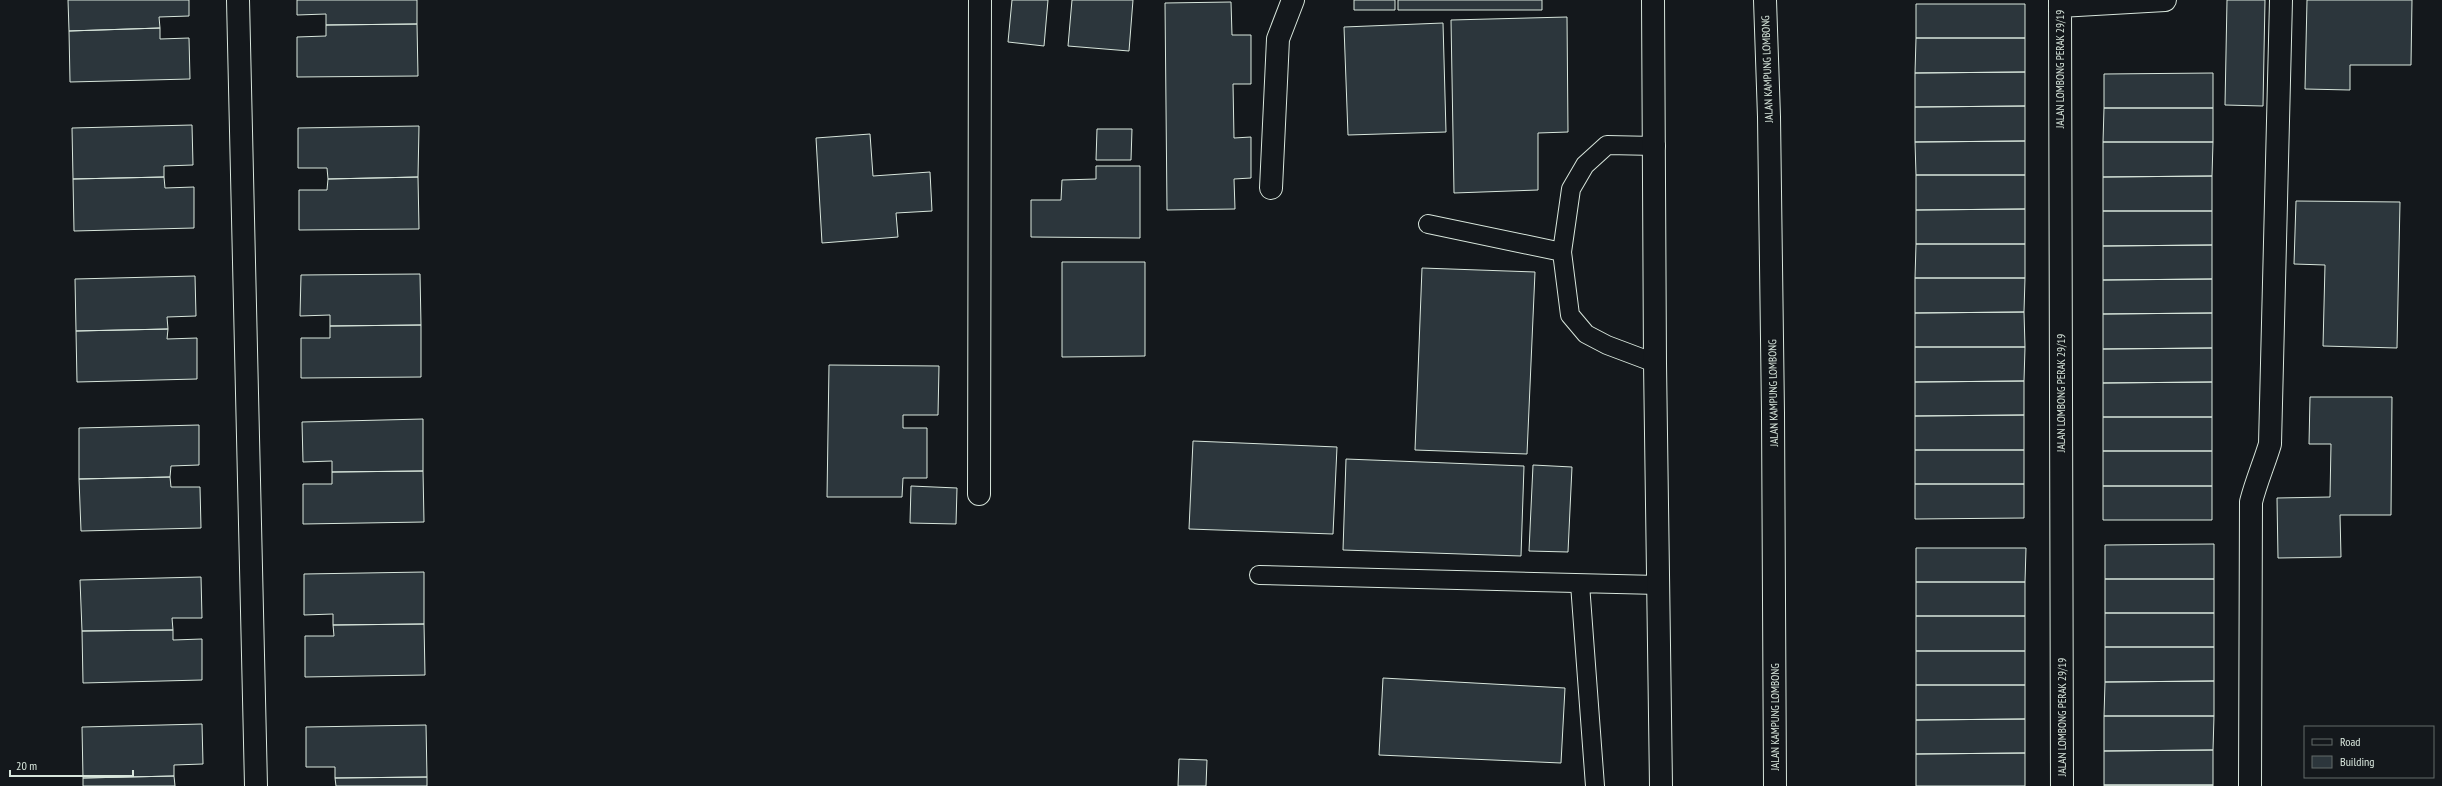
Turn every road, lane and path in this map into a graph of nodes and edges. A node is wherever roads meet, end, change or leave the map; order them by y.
1 (238, 0) edge
2 (980, 0) edge
3 (1294, 0) edge
4 (1653, 0) edge
5 (2166, 0) edge
6 (2281, 0) edge
7 (1766, 3) edge
8 (2060, 3) edge
9 (1656, 146) junction
10 (1271, 188) dead end
11 (1428, 224) dead end
12 (1562, 252) junction
13 (1655, 362) junction
14 (979, 494) dead end
15 (1259, 575) dead end
16 (1580, 584) junction
17 (1658, 585) junction
18 (256, 786) edge
19 (1595, 786) edge
20 (1661, 786) edge
21 (1775, 786) edge
22 (2062, 786) edge
23 (2250, 786) edge

1 - 18 street
2 - 14 street
3 - 10 street
4 - 9 street
5 - 8 street
6 - 23 street
7 - 21 street, JALAN KAMPUNG LOMBONG
8 - 22 street, JALAN LOMBONG PERAK 29/19
9 - 12 lane
9 - 13 street
11 - 12 lane
12 - 13 lane
13 - 17 street
15 - 16 lane
16 - 17 lane
16 - 19 lane
17 - 20 street

